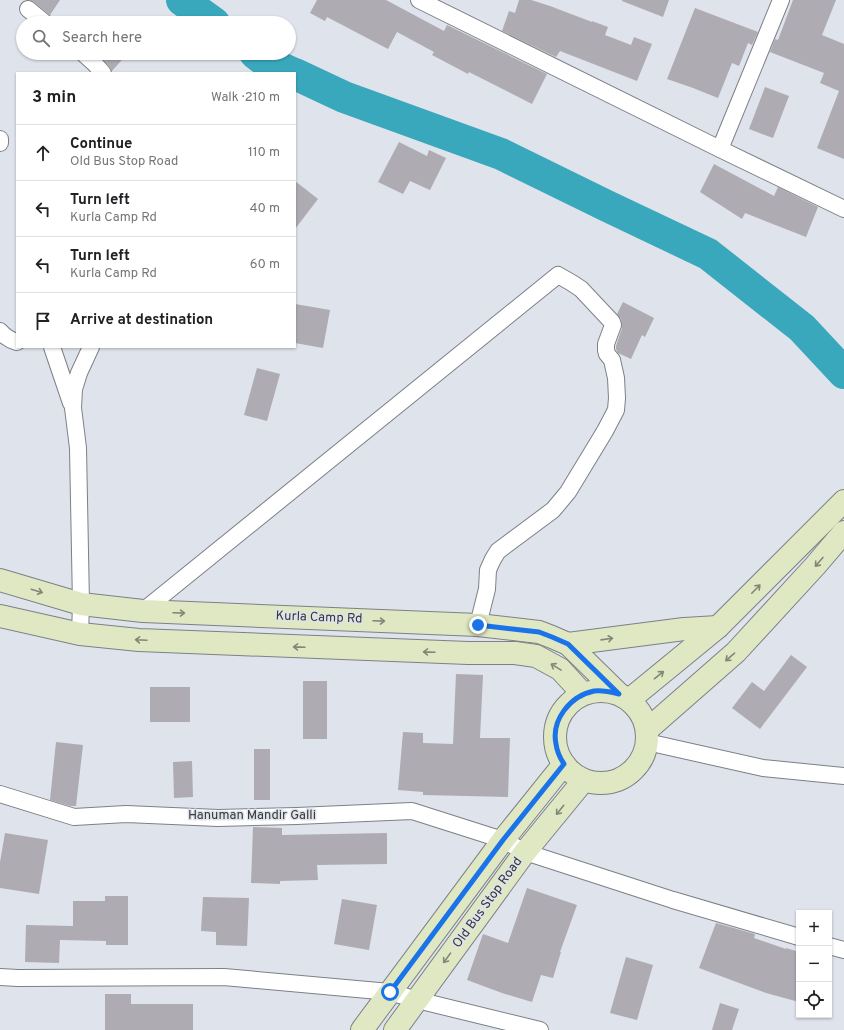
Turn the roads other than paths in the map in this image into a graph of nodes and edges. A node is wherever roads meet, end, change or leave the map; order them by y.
1 (419, 0) edge
2 (781, 0) edge
3 (28, 9) dead end
4 (36, 16) edge
5 (90, 60) edge
6 (102, 72) edge
7 (0, 140) edge
8 (0, 143) edge
9 (720, 148) junction
10 (844, 208) edge
11 (0, 331) edge
12 (16, 342) edge
13 (52, 348) edge
14 (91, 348) edge
15 (72, 408) junction
16 (843, 505) edge
17 (844, 532) edge
18 (0, 580) edge
19 (81, 604) junction
20 (143, 612) junction
21 (0, 616) edge
22 (478, 625) junction
23 (718, 628) junction
24 (80, 634) junction
25 (568, 644) junction
26 (583, 694) junction
27 (624, 697) junction
28 (647, 736) junction
29 (564, 764) junction
30 (844, 776) edge
31 (584, 780) junction
32 (0, 794) edge
33 (503, 840) junction
34 (525, 852) junction
35 (796, 936) edge
36 (832, 947) edge
37 (844, 950) edge
38 (0, 977) edge
39 (390, 992) junction
40 (417, 1000) junction
41 (362, 1030) edge
42 (395, 1030) edge
43 (540, 1030) edge

1 - 9 street
2 - 9 street
3 - 4 street
5 - 6 street
7 - 8 street
9 - 10 street
11 - 12 street
13 - 15 street
14 - 15 street
15 - 19 street
23 -> 16 main road
17 -> 28 main road
18 -> 19 main road, Kurla Camp Rd
19 - 20 main road, Kurla Camp Rd
19 - 24 street
20 -> 22 main road, Kurla Camp Rd
20 - 22 street
21 - 24 main road
22 - 25 main road, Kurla Camp Rd
25 -> 23 main road
27 -> 23 main road
26 -> 24 main road
25 - 27 main road, Kurla Camp Rd
26 - 27 main road
26 - 29 main road
27 - 28 main road, Kurla Camp Rd
28 - 30 street
28 - 31 main road
29 - 31 main road
29 - 33 main road, Old Bus Stop Road
31 -> 34 main road, Old Bus Stop Road
32 - 33 street, Hanuman Mandir Galli
33 - 34 street, Hanuman Mandir Galli
33 - 39 main road, Old Bus Stop Road
34 - 35 street, Hanuman Mandir Galli
34 -> 40 main road, Old Bus Stop Road
36 - 37 street
38 - 39 street
39 - 40 street
39 - 41 main road, Old Bus Stop Road
40 - 42 main road, Old Bus Stop Road
40 - 43 street

